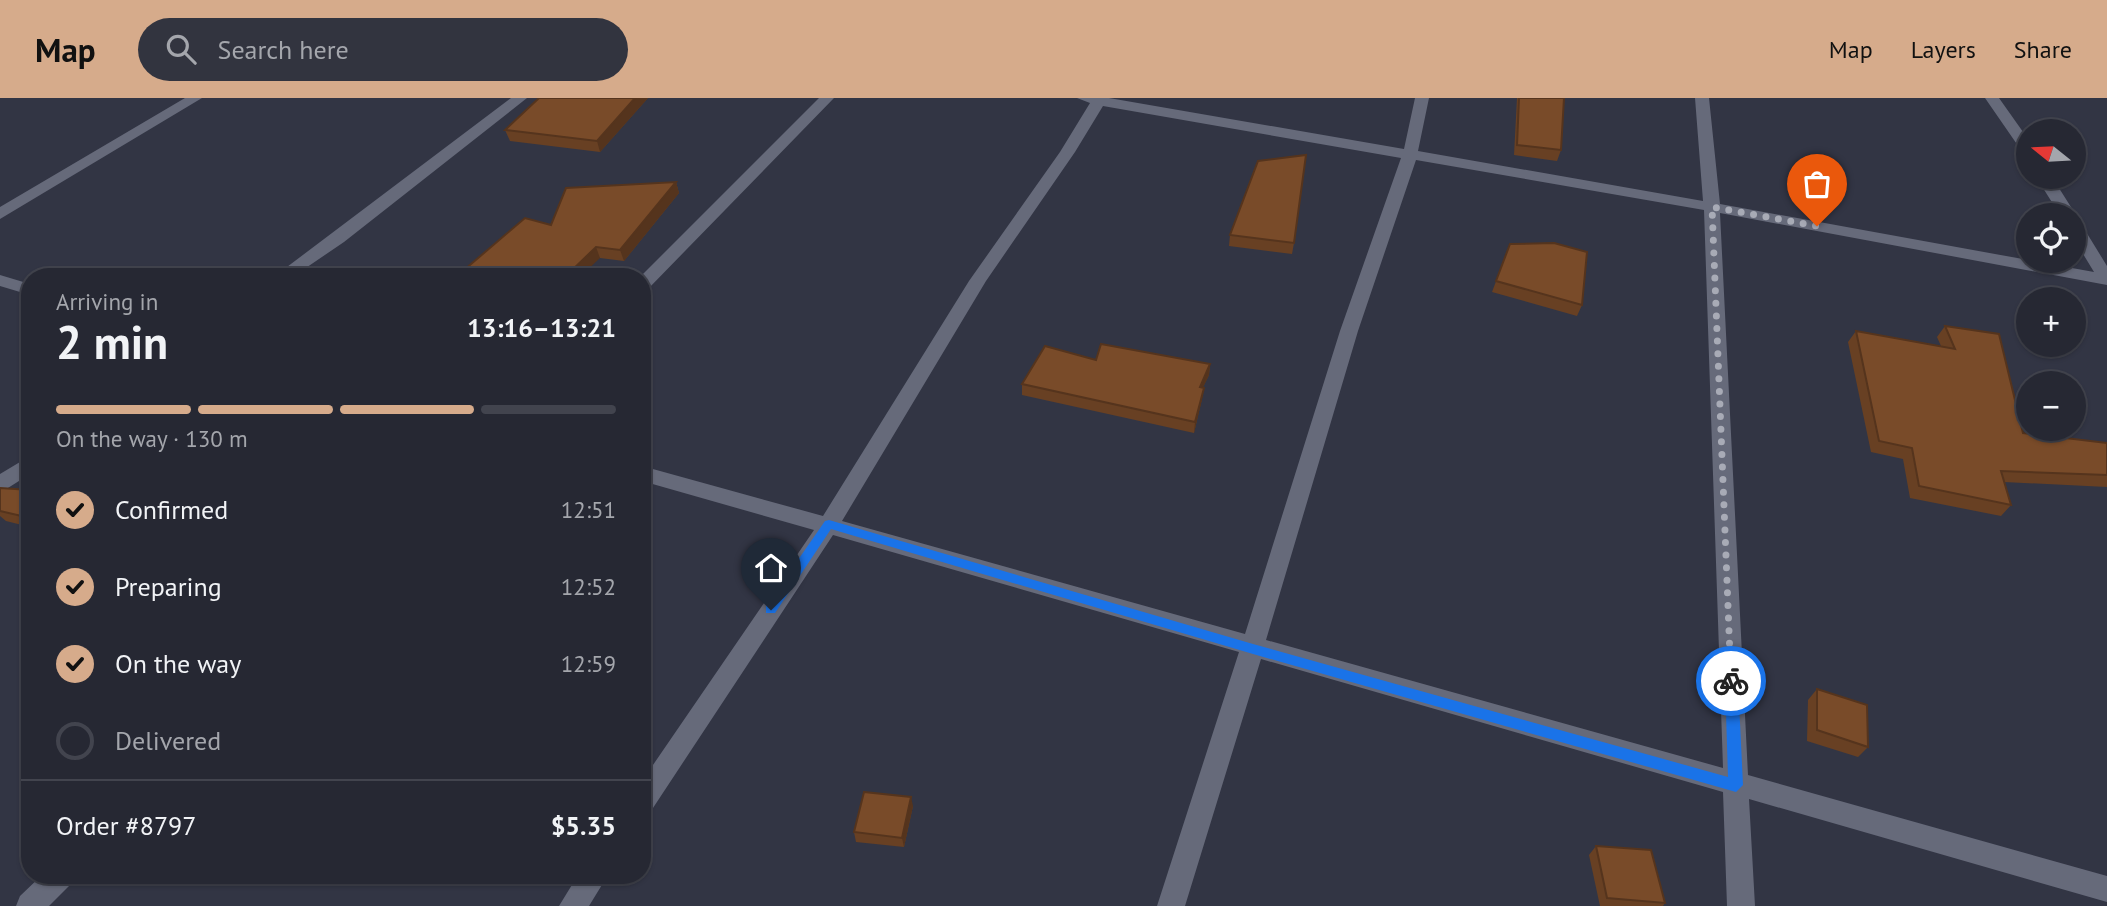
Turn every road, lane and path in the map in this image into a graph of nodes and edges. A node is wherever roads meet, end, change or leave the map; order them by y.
1 (195, 98) edge
2 (520, 98) edge
3 (827, 98) edge
4 (1422, 98) edge
5 (1702, 98) edge
6 (1992, 98) edge
7 (1094, 99) edge
8 (2016, 133) edge
9 (1410, 155) junction
10 (1712, 207) junction
11 (0, 214) edge
12 (2086, 245) edge
13 (295, 268) edge
14 (651, 276) edge
15 (0, 280) edge
16 (2107, 280) edge
17 (21, 287) edge
18 (21, 470) edge
19 (651, 475) edge
20 (0, 485) edge
21 (829, 524) junction
22 (1253, 649) junction
23 (1736, 785) junction
24 (651, 790) edge
25 (52, 884) edge
26 (588, 884) edge
27 (2107, 889) edge
28 (30, 906) edge
29 (573, 906) edge
30 (1171, 906) edge
31 (1741, 906) edge

1 - 11 street
2 - 13 street
3 - 14 street
4 - 9 street
5 - 10 street
6 - 8 street
7 - 9 street
7 - 21 street
9 - 10 street
9 - 22 street
10 - 16 street
10 - 23 street
12 - 16 street
15 - 17 street
18 - 20 street
19 - 21 street
21 - 22 street
21 - 24 street
22 - 23 street
22 - 30 street
23 - 27 street
23 - 31 street
25 - 28 street
26 - 29 street

